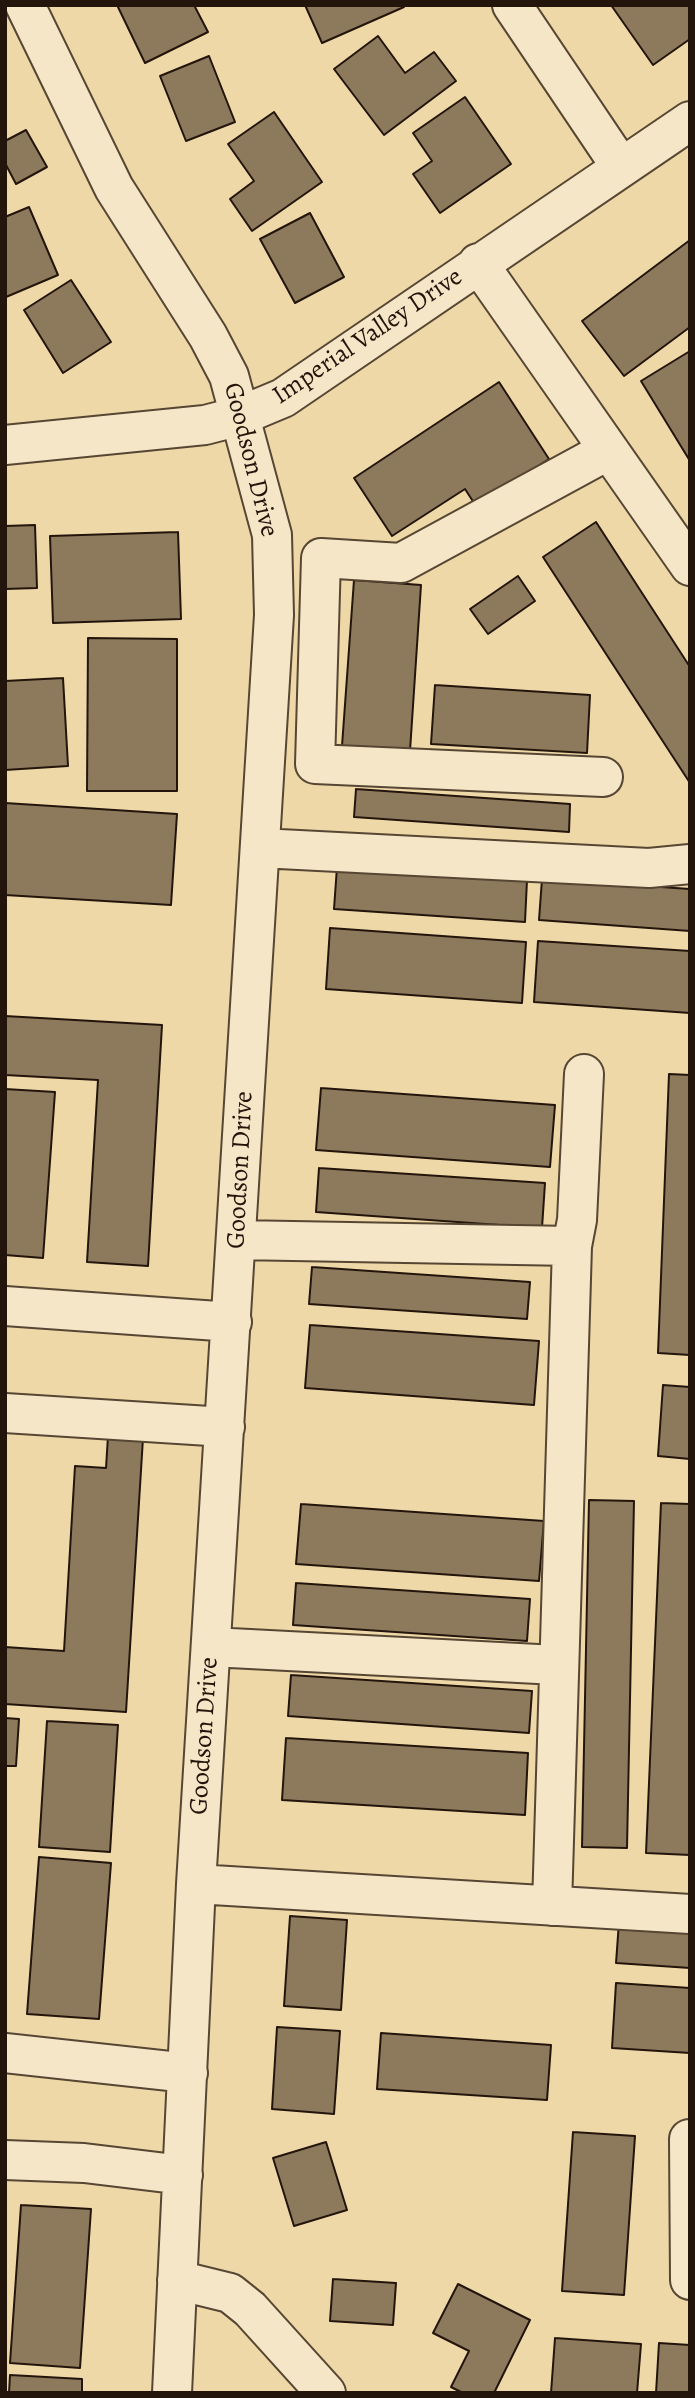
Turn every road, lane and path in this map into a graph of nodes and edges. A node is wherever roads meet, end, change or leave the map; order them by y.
1 (24, 5) edge
2 (512, 5) edge
3 (690, 121) edge
4 (621, 167) junction
5 (478, 263) junction
6 (240, 416) junction
7 (5, 445) edge
8 (607, 450) junction
9 (690, 566) edge
10 (603, 777) dead end
11 (260, 848) junction
12 (690, 864) edge
13 (584, 1074) dead end
14 (237, 1240) junction
15 (572, 1246) junction
16 (5, 1306) edge
17 (232, 1322) junction
18 (5, 1413) edge
19 (225, 1427) junction
20 (211, 1647) junction
21 (557, 1665) junction
22 (196, 1884) junction
23 (552, 1906) junction
24 (690, 1914) edge
25 (5, 2053) edge
26 (188, 2073) junction
27 (689, 2139) edge
28 (5, 2160) edge
29 (183, 2175) junction
30 (177, 2280) junction
31 (690, 2280) edge
32 (172, 2393) edge
33 (326, 2393) edge

1 - 6 street, Goodson Drive
2 - 4 street
3 - 4 street, Imperial Valley Drive
4 - 5 street, Imperial Valley Drive
5 - 6 street, Imperial Valley Drive
5 - 8 street
6 - 7 street, Imperial Valley Drive
6 - 11 street, Goodson Drive
8 - 9 street
8 - 10 street
11 - 12 street
11 - 14 street, Goodson Drive
13 - 15 street
14 - 15 street
14 - 17 street, Goodson Drive
15 - 21 street
16 - 17 street
17 - 19 street, Goodson Drive
18 - 19 street
19 - 20 street, Goodson Drive
20 - 21 street
20 - 22 street, Goodson Drive
21 - 23 street
22 - 23 street
22 - 26 street, Goodson Drive
23 - 24 street
25 - 26 street
26 - 29 street, Goodson Drive
27 - 31 street
28 - 29 street
29 - 30 street, Goodson Drive
30 - 32 street, Goodson Drive
30 - 33 street

